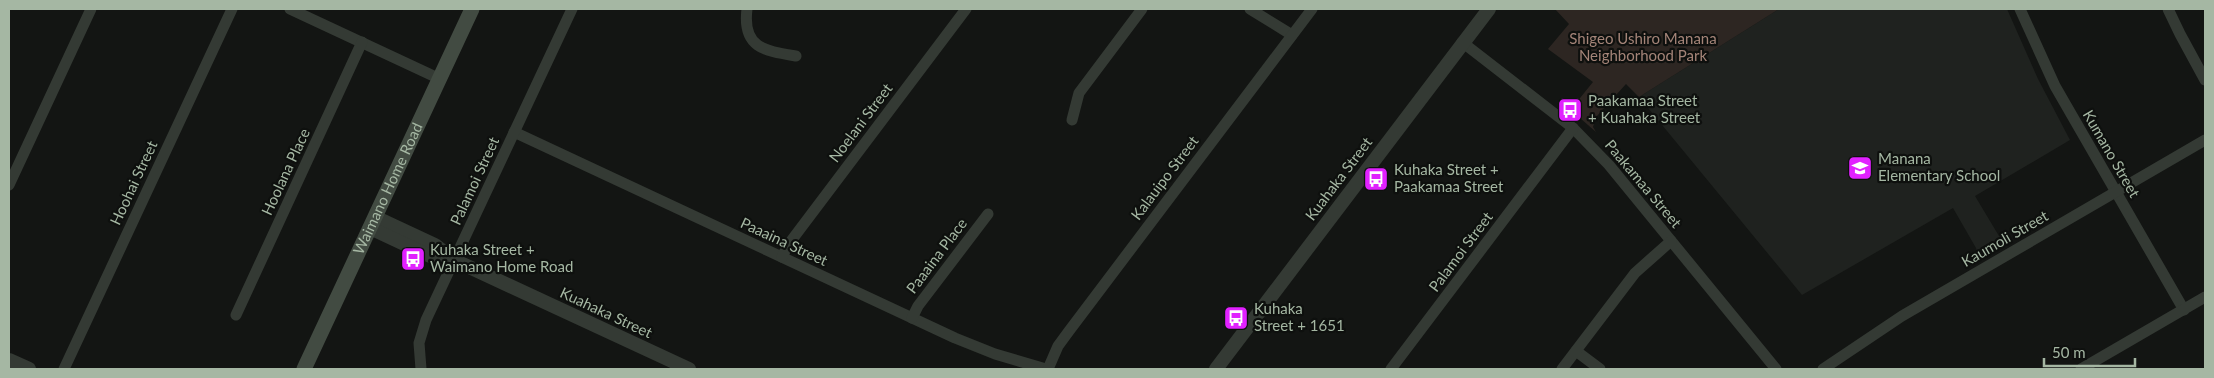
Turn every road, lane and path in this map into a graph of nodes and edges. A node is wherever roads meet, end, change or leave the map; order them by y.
1 (91, 9) edge
2 (232, 9) edge
3 (290, 9) edge
4 (472, 9) edge
5 (572, 9) edge
6 (747, 9) edge
7 (965, 9) edge
8 (1142, 9) edge
9 (1250, 9) edge
10 (1312, 9) edge
11 (1489, 9) edge
12 (2020, 9) edge
13 (2168, 9) edge
14 (1292, 35) junction
15 (362, 42) junction
16 (1462, 42) junction
17 (796, 56) dead end
18 (440, 79) junction
19 (2205, 80) edge
20 (1072, 120) dead end
21 (1572, 128) junction
22 (514, 132) junction
23 (2205, 140) edge
24 (9, 185) edge
25 (2115, 193) junction
26 (988, 214) dead end
27 (373, 223) junction
28 (1671, 241) junction
29 (782, 257) junction
30 (454, 260) junction
31 (2205, 297) edge
32 (2184, 310) junction
33 (236, 315) dead end
34 (912, 318) junction
35 (1576, 352) junction
36 (9, 360) edge
37 (29, 369) edge
38 (64, 369) edge
39 (304, 369) edge
40 (421, 369) edge
41 (689, 369) edge
42 (1047, 369) edge
43 (1216, 369) edge
44 (1392, 369) edge
45 (1562, 369) edge
46 (1600, 369) edge
47 (1776, 369) edge
48 (1822, 369) edge
49 (2081, 369) edge

1 - 24 street
2 - 38 street, Hoohai Street
3 - 15 street
4 - 18 main road, Waimano Home Road
5 - 22 street, Palamoi Street
6 - 17 street
7 - 29 street, Noelani Street
8 - 20 street
9 - 14 street
10 - 14 street, Kalauipo Street
11 - 16 street, Kuahaka Street
12 - 25 street, Kumano Street
13 - 19 street
14 - 42 street, Kalauipo Street
15 - 18 street
15 - 33 street, Hoolana Place
16 - 21 street, Paakamaa Street
16 - 43 street, Kuahaka Street
18 - 27 main road, Waimano Home Road
21 - 28 street, Paakamaa Street
21 - 44 street, Palamoi Street
22 - 29 street, Paaaina Street
22 - 30 street, Palamoi Street
23 - 25 street, Kaumoli Street
25 - 32 street, Kumano Street
25 - 48 street, Kaumoli Street
26 - 34 street, Paaaina Place
27 - 30 street, Kuahaka Street
27 - 39 main road, Waimano Home Road
28 - 35 street
28 - 47 street, Paakamaa Street
29 - 34 street, Paaaina Street
30 - 40 street, Palamoi Street
30 - 41 street, Kuahaka Street
31 - 32 street
32 - 49 street
34 - 42 street, Paaaina Street
35 - 45 street
35 - 46 street
36 - 37 street

